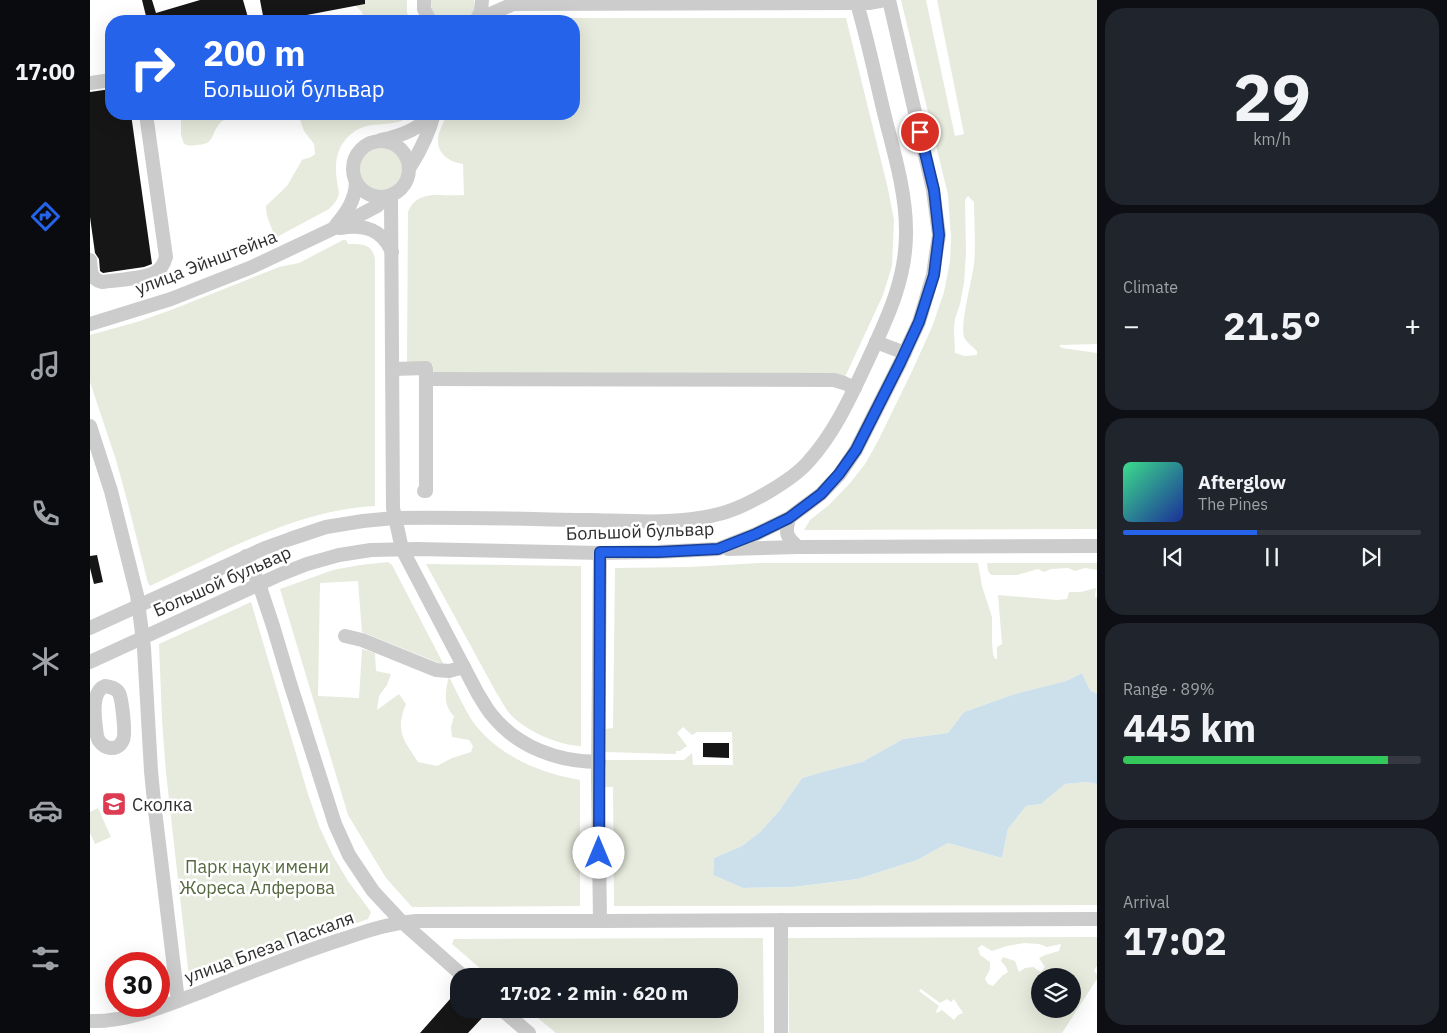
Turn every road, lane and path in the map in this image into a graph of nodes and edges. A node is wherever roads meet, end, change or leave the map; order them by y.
1 (424, 0) edge
2 (482, 0) edge
3 (887, 0) edge
4 (508, 2) edge
5 (857, 2) edge
6 (427, 15) edge
7 (479, 15) edge
8 (486, 15) edge
9 (105, 81) edge
10 (90, 83) edge
11 (147, 120) edge
12 (427, 120) edge
13 (432, 120) edge
14 (379, 141) junction
15 (410, 167) junction
16 (356, 183) junction
17 (389, 196) junction
18 (332, 229) junction
19 (392, 252) junction
20 (90, 260) edge
21 (90, 324) edge
22 (876, 342) junction
23 (905, 353) junction
24 (393, 369) junction
25 (424, 388) junction
26 (855, 388) junction
27 (90, 426) edge
28 (424, 491) dead end
29 (395, 518) junction
30 (789, 518) junction
31 (1097, 546) edge
32 (798, 547) junction
33 (402, 549) junction
34 (718, 549) junction
35 (600, 552) junction
36 (246, 556) junction
37 (259, 584) junction
38 (138, 606) junction
39 (90, 628) edge
40 (345, 636) dead end
41 (143, 638) junction
42 (90, 662) edge
43 (464, 667) junction
44 (149, 738) junction
45 (119, 745) dead end
46 (599, 762) junction
47 (1097, 919) edge
48 (781, 920) junction
49 (600, 921) junction
50 (402, 922) junction
51 (454, 968) edge
52 (178, 1001) junction
53 (512, 1018) edge
54 (90, 1021) edge
55 (529, 1033) edge
56 (781, 1033) edge

1 - 6 street
2 - 7 street
3 - 5 street
3 - 23 street, Большой бульвар
4 - 5 street
4 - 8 street
5 - 22 street, Большой бульвар
9 - 10 street
11 - 20 street
12 - 14 street
13 - 15 street
14 - 15 street
14 - 16 street
15 - 17 street
16 - 17 street
16 - 18 street
17 - 18 street, улица Эйнштейна
17 - 19 street
18 - 19 street
18 - 21 street, улица Эйнштейна
19 - 24 street
22 - 23 street
22 - 26 street, Большой бульвар
23 - 30 street, Большой бульвар
24 - 25 street
24 - 29 street
25 - 26 street
25 - 28 street
26 - 29 street, Большой бульвар
27 - 38 street
29 - 33 street
29 - 36 street, Большой бульвар
30 - 32 street
30 - 34 street, Большой бульвар
31 - 32 street
32 - 34 street
33 - 35 street, Большой бульвар
33 - 37 street, Большой бульвар
33 - 43 street
34 - 35 street, Большой бульвар
35 - 46 street
36 - 37 street
36 - 38 street, Большой бульвар
37 - 41 street, Большой бульвар
37 - 50 street
38 - 39 street, Большой бульвар
38 - 41 street
40 - 43 street
41 - 42 street, Большой бульвар
41 - 44 street
43 - 46 street
44 - 45 street
44 - 52 street
46 - 49 street
47 - 48 street, улица Блеза Паскаля
48 - 49 street, улица Блеза Паскаля
48 - 56 street
49 - 50 street, улица Блеза Паскаля
50 - 51 street
50 - 52 street, улица Блеза Паскаля
52 - 54 street, улица Блеза Паскаля
53 - 55 street

